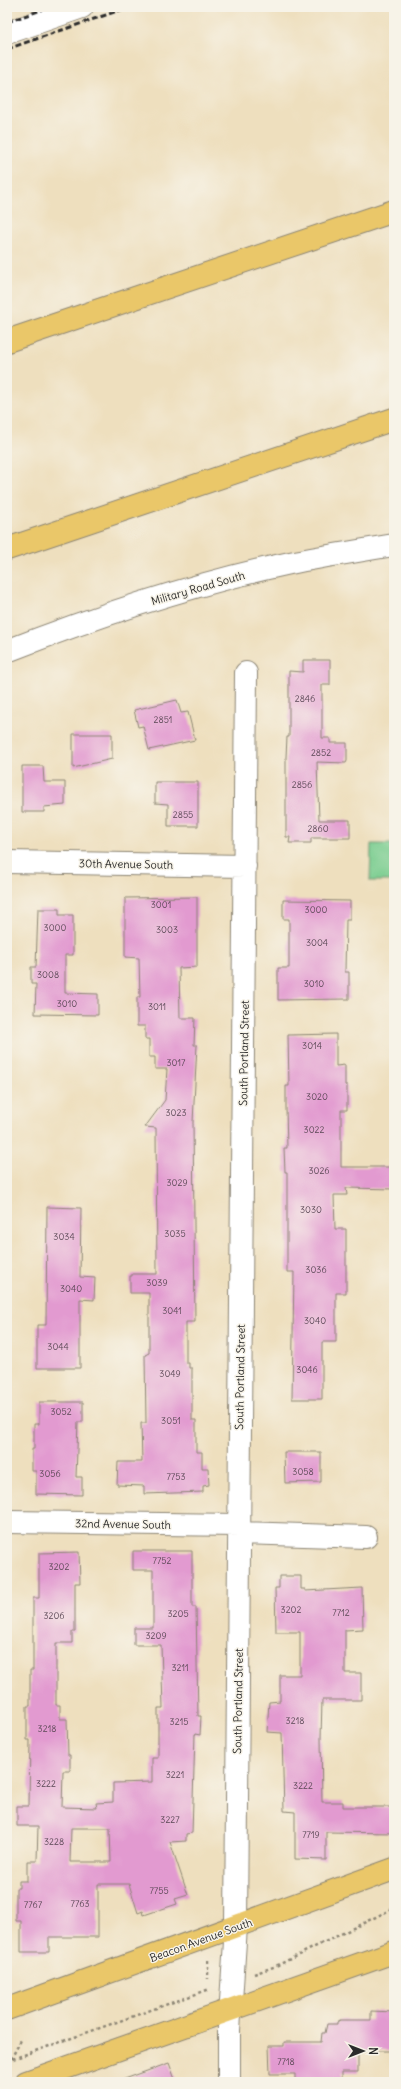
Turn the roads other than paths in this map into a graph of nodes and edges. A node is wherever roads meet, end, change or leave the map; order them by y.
1 (82, 7) edge
2 (7, 33) edge
3 (394, 211) edge
4 (7, 341) edge
5 (394, 419) edge
6 (394, 545) edge
7 (7, 549) edge
8 (7, 651) edge
9 (246, 672) dead end
10 (7, 862) edge
11 (245, 866) junction
12 (7, 1522) edge
13 (239, 1529) junction
14 (366, 1538) dead end
15 (394, 1869) edge
16 (236, 1927) junction
17 (394, 1952) edge
18 (7, 2009) edge
19 (231, 2009) junction
20 (26, 2082) edge
21 (229, 2082) edge

1 - 2 street
3 - 4 main road
5 - 7 main road
6 - 8 street, Military Road South
9 - 11 street, South Portland Street
10 - 11 street, 30th Avenue South
11 - 13 street, South Portland Street
12 - 13 street, 32nd Avenue South
13 - 14 street, 32nd Avenue South
13 - 16 street, South Portland Street
15 - 16 main road, Beacon Avenue South
16 - 18 main road, Beacon Avenue South
16 - 19 street, South Portland Street
17 - 19 main road
19 - 20 main road
19 - 21 street, South Portland Street

